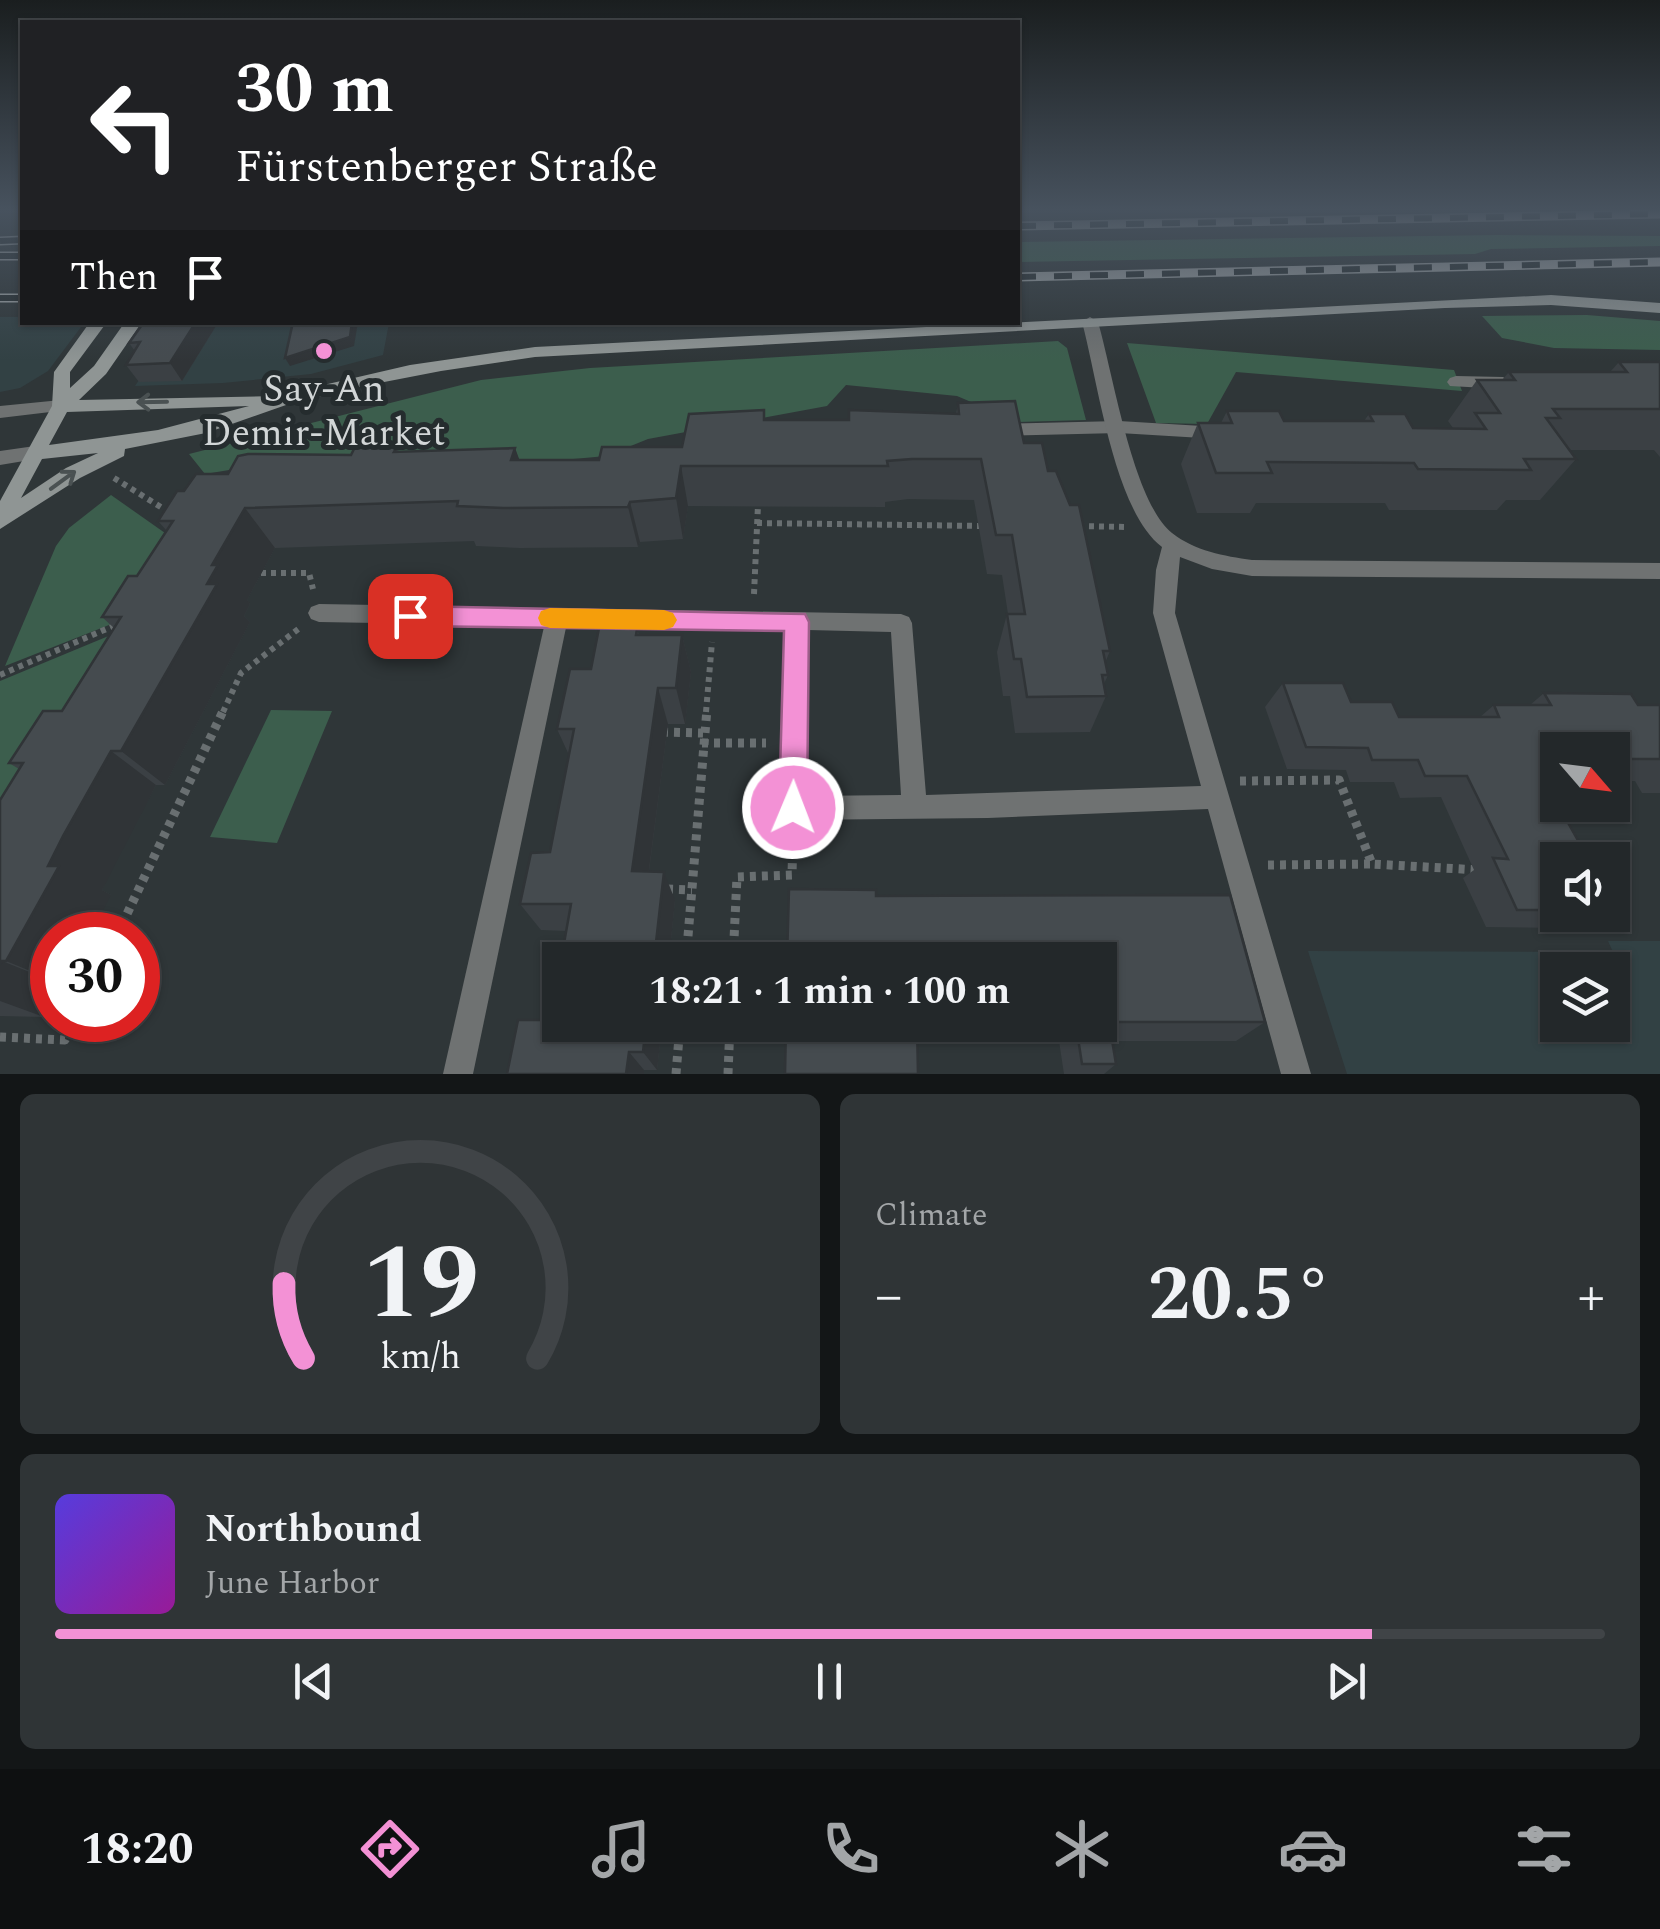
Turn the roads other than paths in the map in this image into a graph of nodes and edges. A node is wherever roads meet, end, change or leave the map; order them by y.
1 (1660, 308) edge
2 (1090, 322) junction
3 (97, 325) edge
4 (132, 325) edge
5 (1456, 382) dead end
6 (1530, 383) edge
7 (284, 399) junction
8 (61, 406) junction
9 (0, 412) edge
10 (1120, 427) junction
11 (969, 430) edge
12 (1248, 436) edge
13 (129, 444) junction
14 (35, 453) junction
15 (0, 458) edge
16 (0, 520) edge
17 (1173, 545) junction
18 (1660, 571) edge
19 (319, 612) road end
20 (557, 618) junction
21 (796, 622) junction
22 (1216, 789) junction
23 (914, 806) junction
24 (458, 1074) edge
25 (1296, 1074) edge

1 - 2 street
2 - 7 street
2 - 10 street
3 - 8 street
4 - 8 street
5 - 6 street
7 -> 8 street
7 - 13 street
8 - 9 street
8 - 14 street
10 - 11 street
10 - 12 street
10 - 17 street
13 - 14 street
16 -> 13 street
14 - 15 street
14 - 16 street
17 - 18 street
17 - 22 street
19 - 20 street
20 - 21 street
20 - 24 street
21 - 23 street
21 - 23 street
22 - 23 street
22 - 25 street

